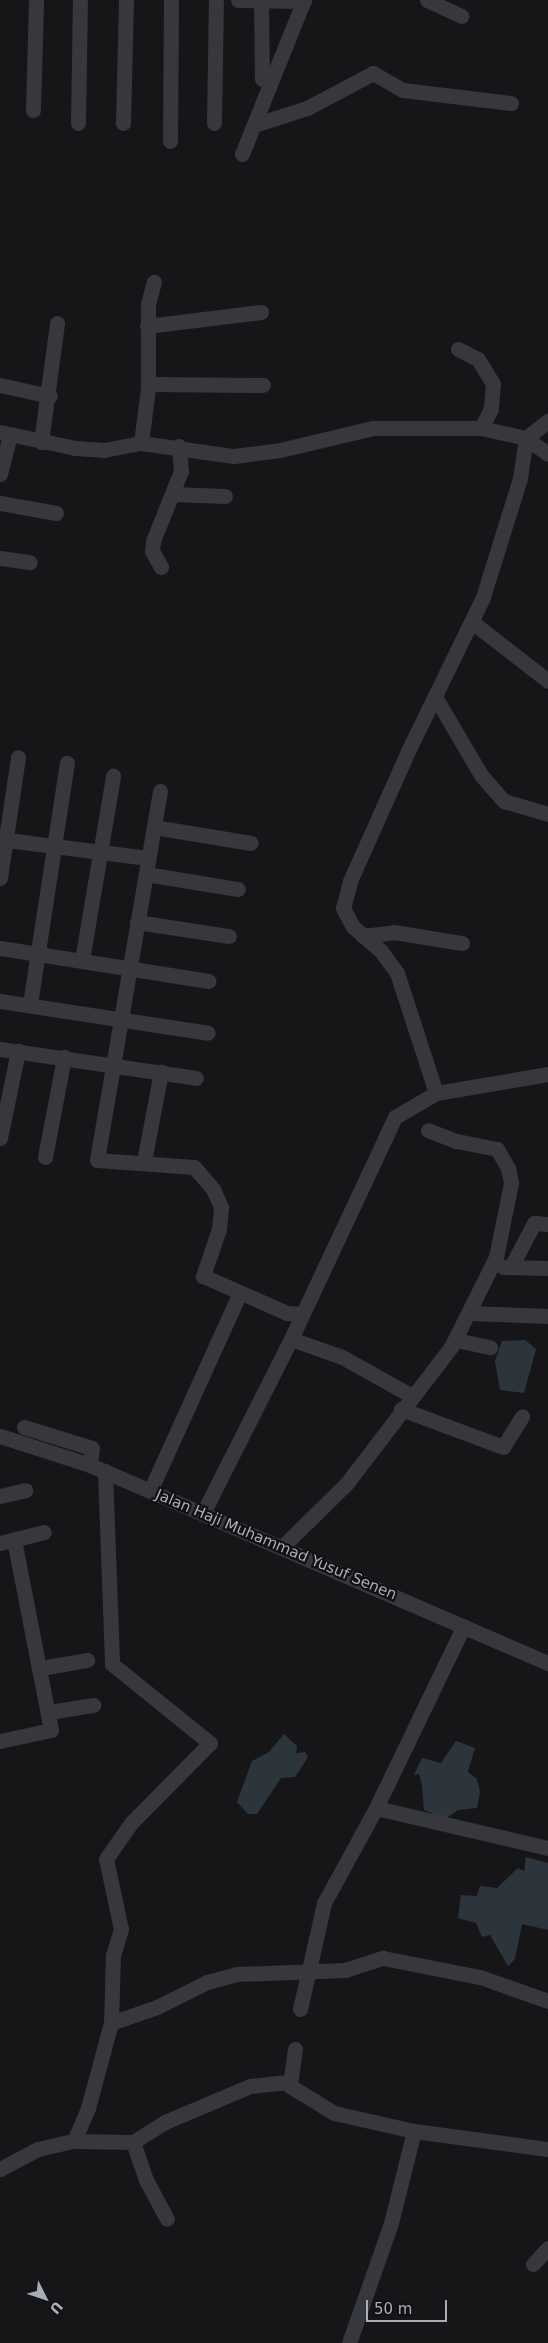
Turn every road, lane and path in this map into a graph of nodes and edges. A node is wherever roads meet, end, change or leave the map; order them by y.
1 (36, 0) edge
2 (80, 0) edge
3 (126, 0) edge
4 (171, 0) edge
5 (216, 0) edge
6 (238, 0) edge
7 (261, 0) edge
8 (427, 0) edge
9 (304, 1) edge
10 (462, 16) dead end
11 (262, 78) dead end
12 (512, 104) dead end
13 (32, 110) dead end
14 (78, 123) dead end
15 (124, 123) dead end
16 (214, 123) dead end
17 (254, 125) junction
18 (170, 141) dead end
19 (242, 154) dead end
20 (154, 282) dead end
21 (261, 312) dead end
22 (57, 323) dead end
23 (147, 326) junction
24 (458, 349) dead end
25 (148, 384) junction
26 (264, 385) dead end
27 (0, 386) edge
28 (50, 396) junction
29 (548, 421) edge
30 (482, 428) junction
31 (5, 434) edge
32 (526, 438) junction
33 (41, 442) junction
34 (140, 443) junction
35 (180, 446) junction
36 (548, 454) edge
37 (0, 474) edge
38 (173, 494) junction
39 (225, 496) dead end
40 (0, 503) edge
41 (56, 513) dead end
42 (0, 558) edge
43 (30, 562) dead end
44 (161, 567) dead end
45 (472, 622) junction
46 (548, 681) edge
47 (437, 700) junction
48 (18, 756) dead end
49 (67, 763) dead end
50 (113, 776) dead end
51 (160, 791) dead end
52 (548, 814) edge
53 (154, 828) junction
54 (6, 840) junction
55 (52, 843) junction
56 (251, 843) dead end
57 (100, 850) junction
58 (148, 858) junction
59 (146, 874) junction
60 (0, 878) edge
61 (238, 889) dead end
62 (137, 922) junction
63 (229, 936) dead end
64 (363, 936) junction
65 (462, 943) dead end
66 (0, 948) edge
67 (36, 952) junction
68 (82, 960) junction
69 (129, 970) junction
70 (208, 981) dead end
71 (0, 1001) edge
72 (30, 1004) junction
73 (120, 1018) junction
74 (208, 1033) dead end
75 (0, 1049) edge
76 (18, 1051) junction
77 (64, 1057) junction
78 (112, 1063) junction
79 (161, 1072) junction
80 (548, 1074) edge
81 (196, 1078) dead end
82 (436, 1093) junction
83 (428, 1130) dead end
84 (0, 1138) edge
85 (45, 1156) dead end
86 (144, 1160) junction
87 (548, 1224) edge
88 (492, 1267) junction
89 (511, 1267) junction
90 (548, 1268) edge
91 (239, 1295) junction
92 (470, 1313) junction
93 (302, 1314) junction
94 (548, 1316) edge
95 (291, 1339) junction
96 (456, 1340) junction
97 (490, 1347) dead end
98 (412, 1396) junction
99 (401, 1409) junction
100 (522, 1417) dead end
101 (24, 1426) dead end
102 (0, 1436) edge
103 (90, 1465) junction
104 (105, 1471) junction
105 (25, 1490) dead end
106 (150, 1491) junction
107 (0, 1496) edge
108 (203, 1513) junction
109 (44, 1532) dead end
110 (7, 1542) edge
111 (283, 1546) junction
112 (463, 1627) junction
113 (87, 1660) dead end
114 (548, 1663) edge
115 (41, 1668) junction
116 (94, 1705) dead end
117 (49, 1712) junction
118 (0, 1741) edge
119 (376, 1808) junction
120 (548, 1848) edge
121 (309, 1970) junction
122 (548, 2001) edge
123 (300, 2009) dead end
124 (111, 2023) junction
125 (295, 2049) dead end
126 (288, 2082) junction
127 (414, 2131) junction
128 (74, 2141) junction
129 (133, 2142) junction
130 (548, 2149) edge
131 (0, 2169) edge
132 (167, 2218) dead end
133 (548, 2248) edge
134 (533, 2264) dead end
135 (349, 2343) edge

1 - 13 street
2 - 14 street
3 - 15 street
4 - 18 street
5 - 16 street
6 - 7 street
7 - 9 street
7 - 11 street
8 - 10 street
9 - 17 street
12 - 17 street
17 - 19 street
20 - 23 street
21 - 23 street
22 - 28 street
23 - 25 street
24 - 30 street
25 - 26 street
25 - 34 street
27 - 28 street
28 - 33 street
29 - 32 street
30 - 32 street
30 - 35 street
31 - 33 street
31 - 37 street
32 - 36 street
32 - 45 street
33 - 34 street
34 - 35 street
35 - 38 street
38 - 39 street
38 - 44 street
40 - 41 street
42 - 43 street
45 - 46 street
45 - 47 street
47 - 52 street
47 - 64 street
48 - 54 street
49 - 55 street
50 - 57 street
51 - 53 street
53 - 56 street
53 - 58 street
54 - 55 street
54 - 60 street
55 - 57 street
55 - 67 street
57 - 58 street
57 - 68 street
58 - 59 street
59 - 61 street
59 - 62 street
62 - 63 street
62 - 69 street
64 - 65 street
64 - 82 street
66 - 67 street
67 - 68 street
67 - 72 street
68 - 69 street
69 - 70 street
69 - 73 street
71 - 72 street
72 - 73 street
73 - 74 street
73 - 78 street
75 - 76 street
76 - 77 street
76 - 84 street
77 - 78 street
77 - 85 street
78 - 79 street
78 - 86 street
79 - 81 street
79 - 86 street
80 - 82 street
82 - 93 street
83 - 88 street
86 - 91 street
87 - 89 street
88 - 89 street
88 - 92 street
89 - 90 street
91 - 93 street
91 - 106 street
92 - 94 street
92 - 96 street
93 - 95 street
95 - 98 street
95 - 108 street
96 - 97 street
96 - 98 street
98 - 99 street
99 - 100 street
99 - 111 street
101 - 103 street
102 - 103 street, Jalan Haji Muhammad Yusuf Senen
103 - 104 street, Jalan Haji Muhammad Yusuf Senen
104 - 106 street, Jalan Haji Muhammad Yusuf Senen
104 - 124 street
105 - 107 street
106 - 108 street, Jalan Haji Muhammad Yusuf Senen
108 - 111 street, Jalan Haji Muhammad Yusuf Senen
109 - 110 street
110 - 115 street
111 - 112 street, Jalan Haji Muhammad Yusuf Senen
112 - 114 street, Jalan Haji Muhammad Yusuf Senen
112 - 119 street
113 - 115 street
115 - 117 street
116 - 117 street
117 - 118 street
119 - 120 street
119 - 121 street
121 - 122 street
121 - 123 street
121 - 124 street
124 - 128 street
125 - 126 street
126 - 127 street
126 - 129 street
127 - 130 street
127 - 135 street
128 - 129 street
128 - 131 street
129 - 132 street
133 - 134 street

